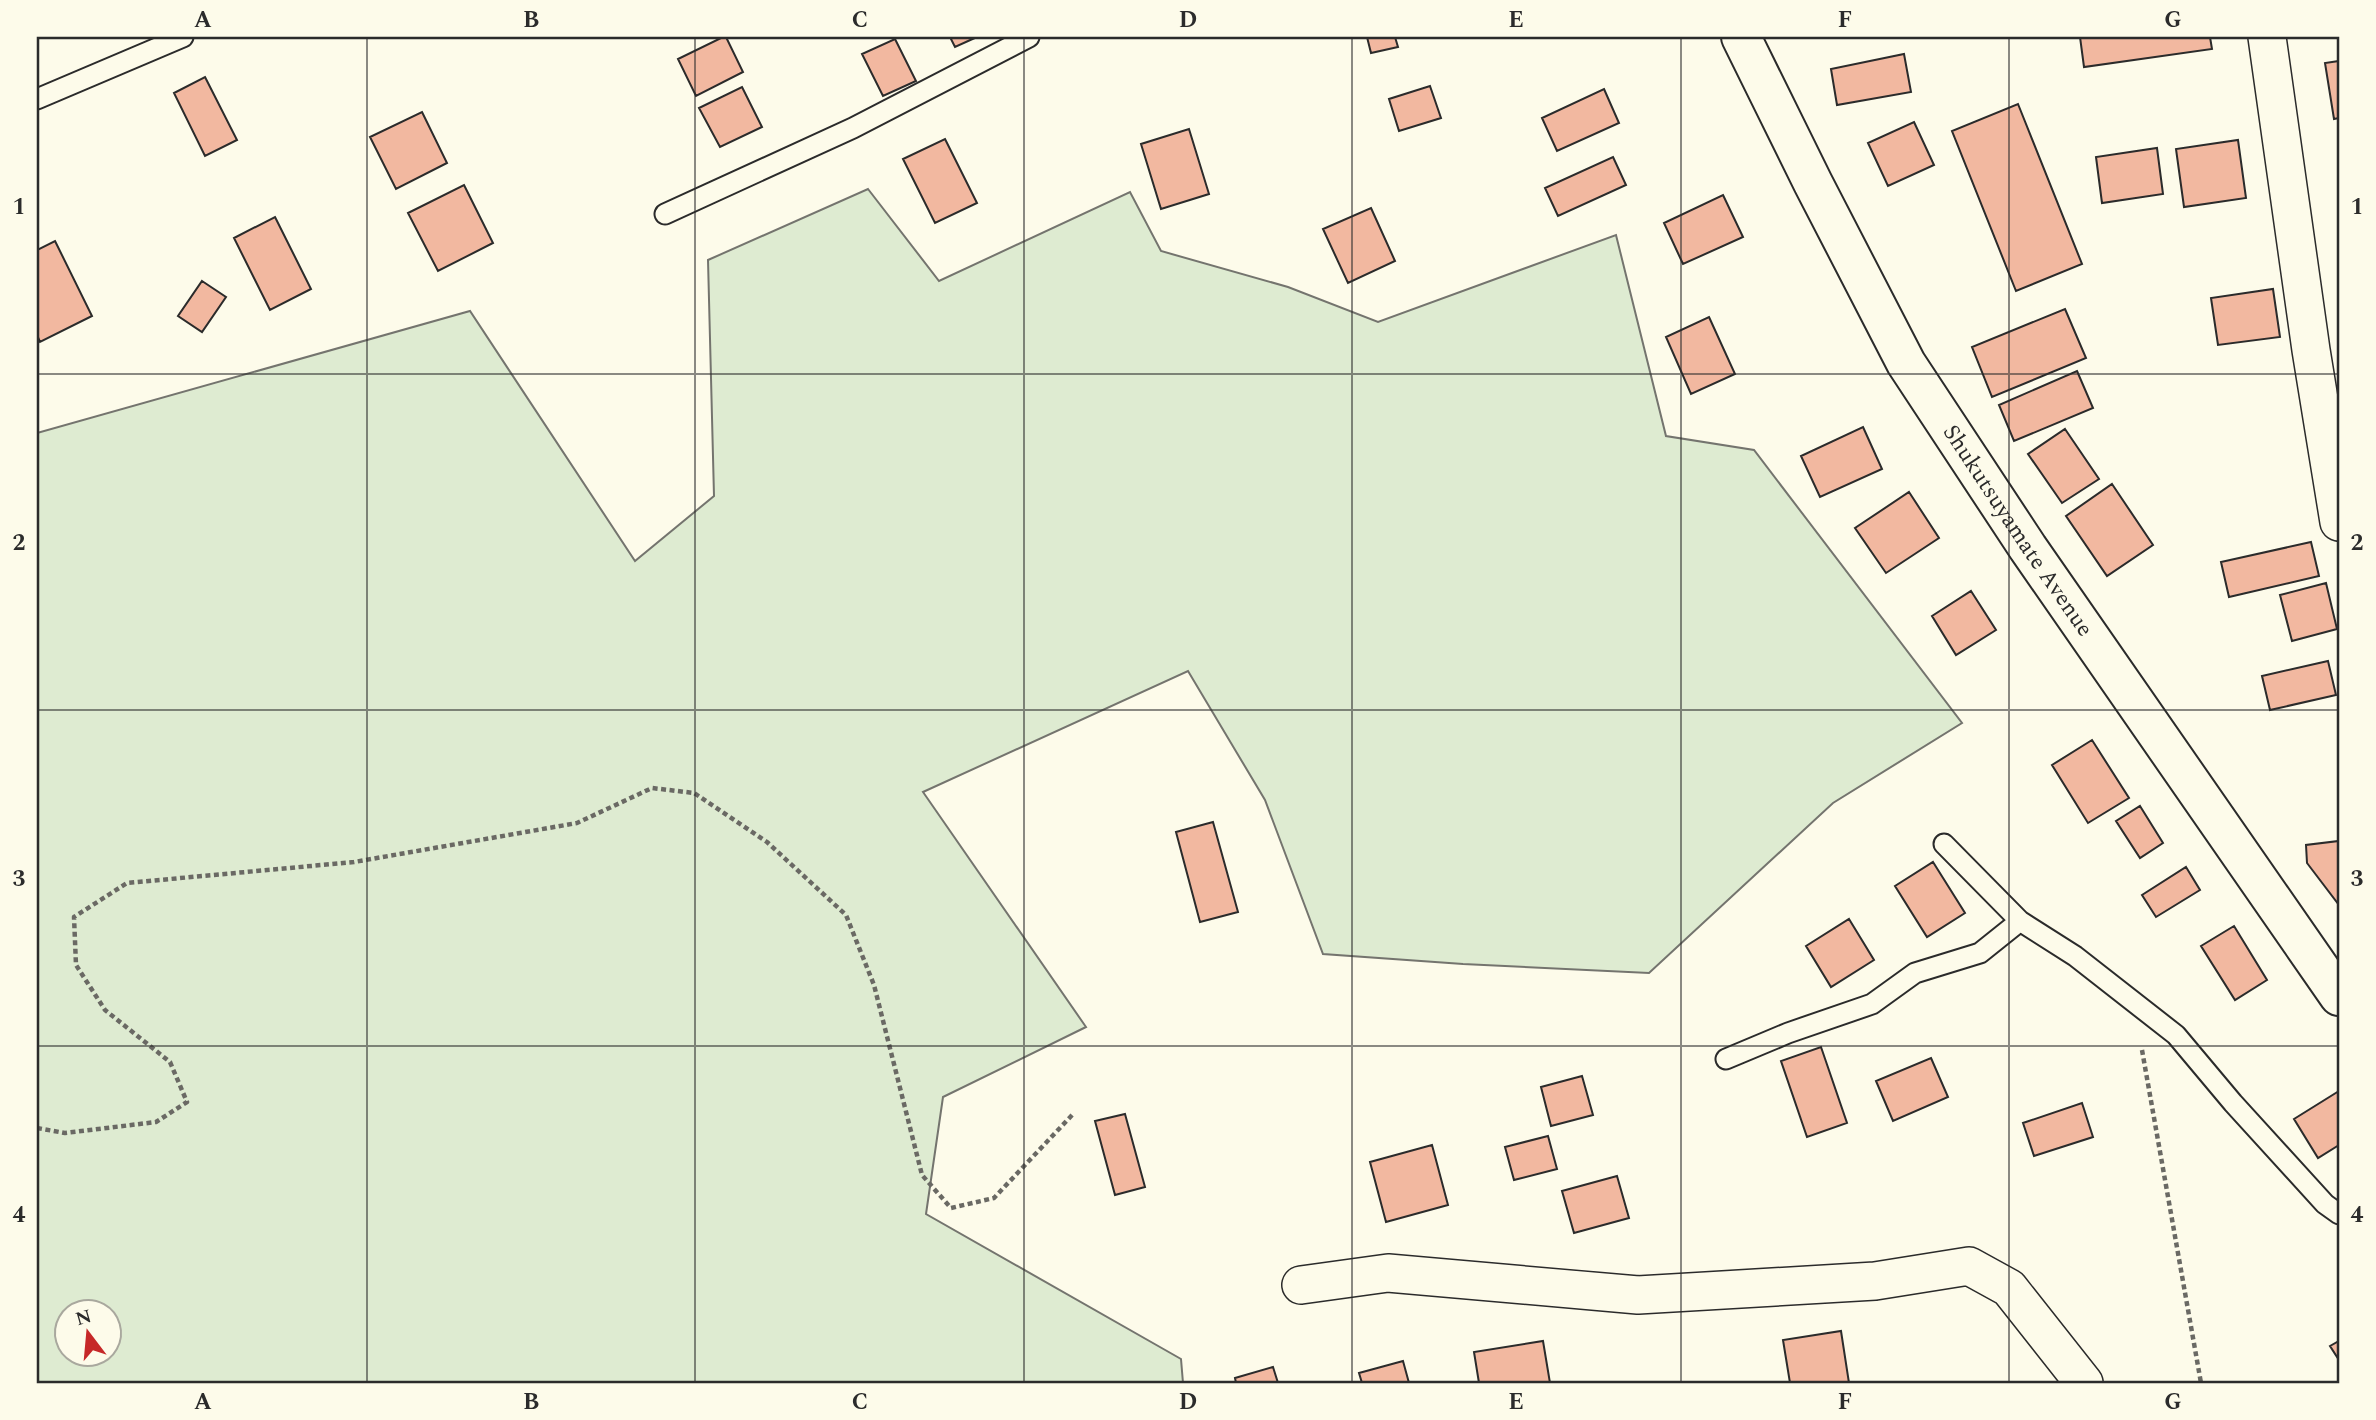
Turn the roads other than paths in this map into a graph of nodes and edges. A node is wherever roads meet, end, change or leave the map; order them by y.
1 (183, 37) edge
2 (1028, 37) edge
3 (1741, 37) edge
4 (2267, 37) edge
5 (37, 99) edge
6 (665, 214) dead end
7 (2339, 522) edge
8 (1944, 844) dead end
9 (2020, 922) junction
10 (2339, 996) edge
11 (1726, 1059) dead end
12 (2339, 1214) edge
13 (1301, 1285) dead end
14 (2084, 1383) edge

1 - 5 lane
2 - 6 lane
3 - 10 street, Shukutsuyamate Avenue
4 - 7 street
8 - 9 lane
9 - 11 lane
9 - 12 lane
13 - 14 street

